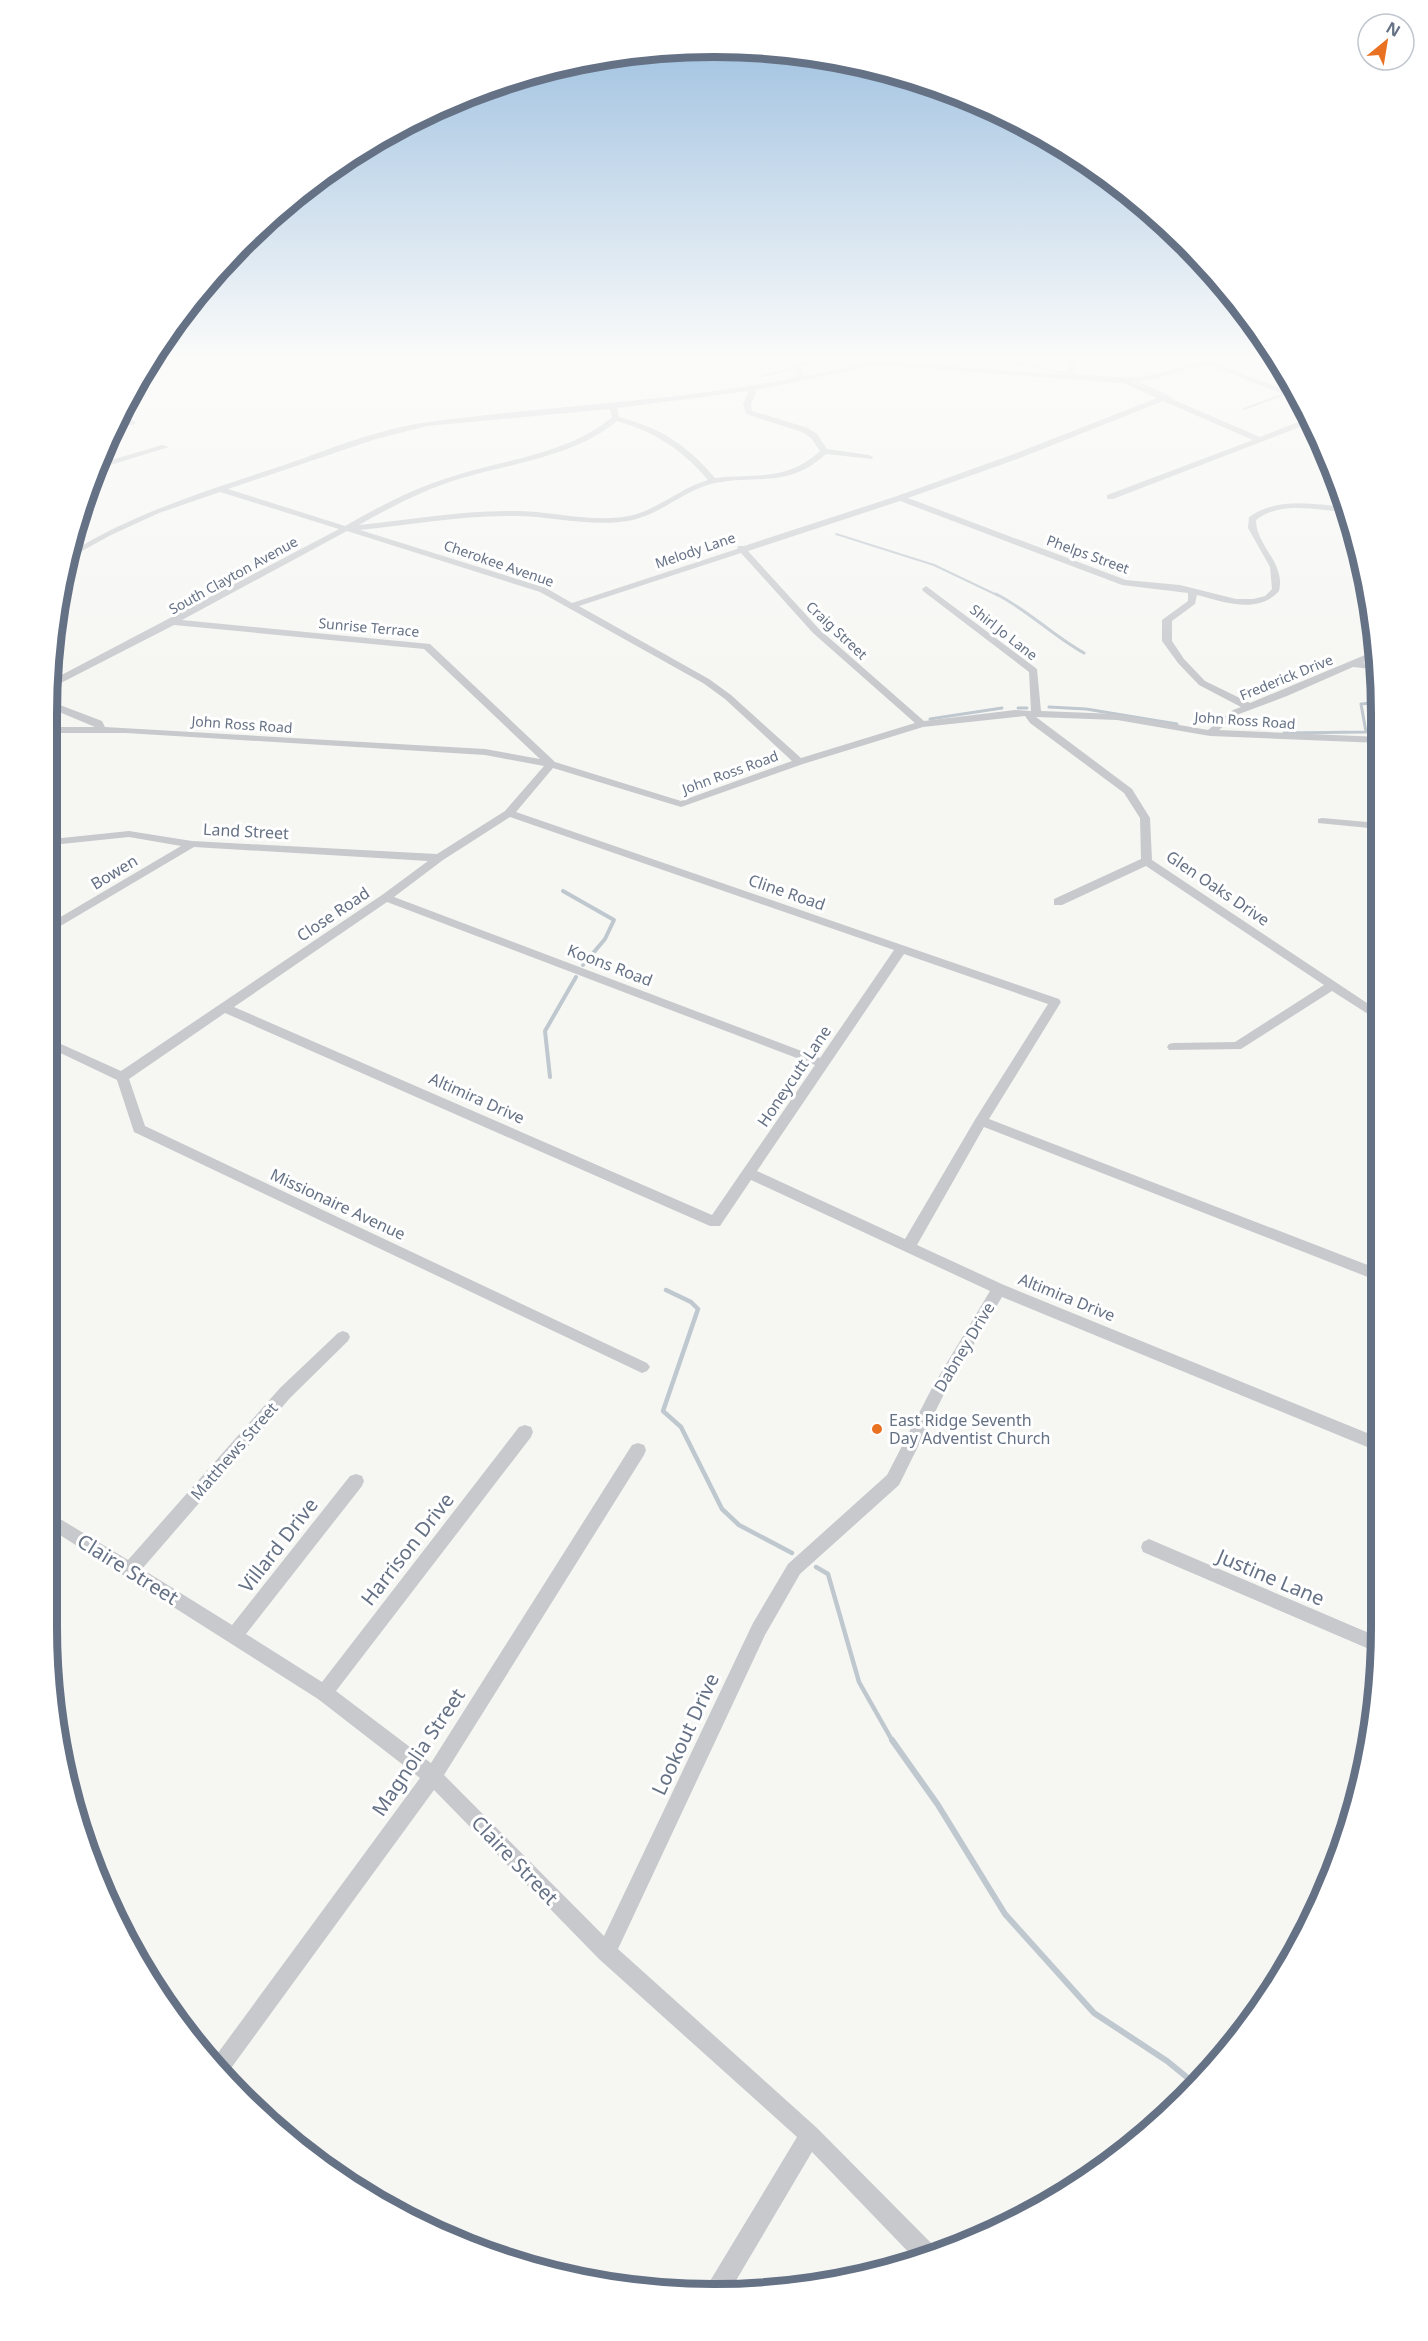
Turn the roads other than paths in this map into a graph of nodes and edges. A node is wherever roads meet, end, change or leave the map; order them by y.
1 (274, 470) edge
2 (481, 470) edge
3 (704, 470) edge
4 (794, 470) edge
5 (977, 470) edge
6 (1177, 470) edge
7 (713, 482) junction
8 (220, 489) junction
9 (1110, 496) dead end
10 (900, 498) junction
11 (1338, 510) edge
12 (347, 528) junction
13 (741, 548) junction
14 (77, 552) edge
15 (926, 589) dead end
16 (1192, 592) junction
17 (574, 605) junction
18 (174, 622) junction
19 (1368, 657) edge
20 (1353, 665) junction
21 (1369, 666) edge
22 (58, 681) edge
23 (1250, 706) junction
24 (57, 707) edge
25 (1031, 713) junction
26 (922, 724) junction
27 (57, 730) edge
28 (101, 730) junction
29 (1210, 733) junction
30 (1371, 740) edge
31 (799, 762) junction
32 (551, 764) junction
33 (509, 813) junction
34 (1322, 821) dead end
35 (1371, 825) edge
36 (57, 841) edge
37 (192, 844) junction
38 (439, 858) junction
39 (1147, 861) junction
40 (386, 898) junction
41 (1058, 902) dead end
42 (57, 924) edge
43 (901, 949) junction
44 (1333, 985) junction
45 (225, 1008) junction
46 (1371, 1011) edge
47 (57, 1046) edge
48 (1173, 1047) dead end
49 (822, 1063) junction
50 (122, 1077) junction
51 (981, 1121) junction
52 (749, 1173) junction
53 (715, 1222) joint
54 (908, 1247) junction
55 (1371, 1272) edge
56 (999, 1289) junction
57 (343, 1337) dead end
58 (642, 1367) dead end
59 (525, 1432) dead end
60 (1371, 1442) edge
61 (638, 1450) dead end
62 (356, 1481) dead end
63 (57, 1524) edge
64 (820, 1545) joint
65 (1149, 1547) dead end
66 (130, 1570) junction
67 (234, 1636) junction
68 (1371, 1642) edge
69 (324, 1693) junction
70 (433, 1776) junction
71 (606, 1952) junction
72 (223, 2063) edge
73 (810, 2135) junction
74 (922, 2250) edge
75 (721, 2284) edge

1 - 8 street
2 - 12 street, South Clayton Avenue
3 - 7 street
4 - 7 street
5 - 10 street, Melody Lane
6 - 9 street
7 - 12 street
8 - 12 street, Cherokee Avenue
8 - 14 street
10 - 13 street, Melody Lane
10 - 16 street, Phelps Street
11 - 16 street, Phelps Street
12 - 17 street, Cherokee Avenue
12 - 18 street, South Clayton Avenue
13 - 17 street, Melody Lane
13 - 26 street, Craig Street
15 - 25 street, Shirl Jo Lane
16 - 23 street
17 - 31 street, Cherokee Avenue
18 - 22 street, South Clayton Avenue
18 - 32 street, Sunrise Terrace
19 - 20 street, Frederick Drive
20 - 21 street
20 - 23 street, Frederick Drive
23 - 29 street, Frederick Drive
24 - 28 street
25 - 26 street, John Ross Road
25 - 29 street, John Ross Road
25 - 39 street, Glen Oaks Drive
26 - 31 street, John Ross Road
27 - 28 street, John Ross Road
28 - 32 street, John Ross Road
29 - 30 street, John Ross Road
31 - 32 street, John Ross Road
32 - 33 street, Close Road
33 - 38 street, Close Road
33 - 43 street, Cline Road
34 - 35 street
36 - 37 street, Land Street
37 - 38 street, Land Street
37 - 42 street, Bowen
38 - 40 street, Close Road
39 - 41 street
39 - 44 street, Glen Oaks Drive
40 - 45 street, Close Road
40 - 49 street, Koons Road
43 - 49 street, Honeycutt Lane
43 - 51 street, Cline Road
44 - 46 street, Glen Oaks Drive
44 - 48 street
45 - 50 street, Close Road
45 - 53 street, Altimira Drive
47 - 50 street
49 - 52 street, Honeycutt Lane
50 - 58 street, Missionaire Avenue
51 - 54 street
51 - 55 street
52 - 53 street, Honeycutt Lane
52 - 54 street, Altimira Drive
54 - 56 street, Altimira Drive
56 - 60 street, Altimira Drive
56 - 64 street, Dabney Drive
57 - 66 street, Matthews Street
59 - 69 street, Harrison Drive
61 - 70 street, Magnolia Street
62 - 67 street, Villard Drive
63 - 66 street, Claire Street
64 - 71 street, Lookout Drive
65 - 68 street, Justine Lane
66 - 67 street, Claire Street
67 - 69 street, Claire Street
69 - 70 street, Claire Street
70 - 71 street, Claire Street
70 - 72 street, Magnolia Street
71 - 73 street, Claire Street
73 - 74 street, Claire Street
73 - 75 street

